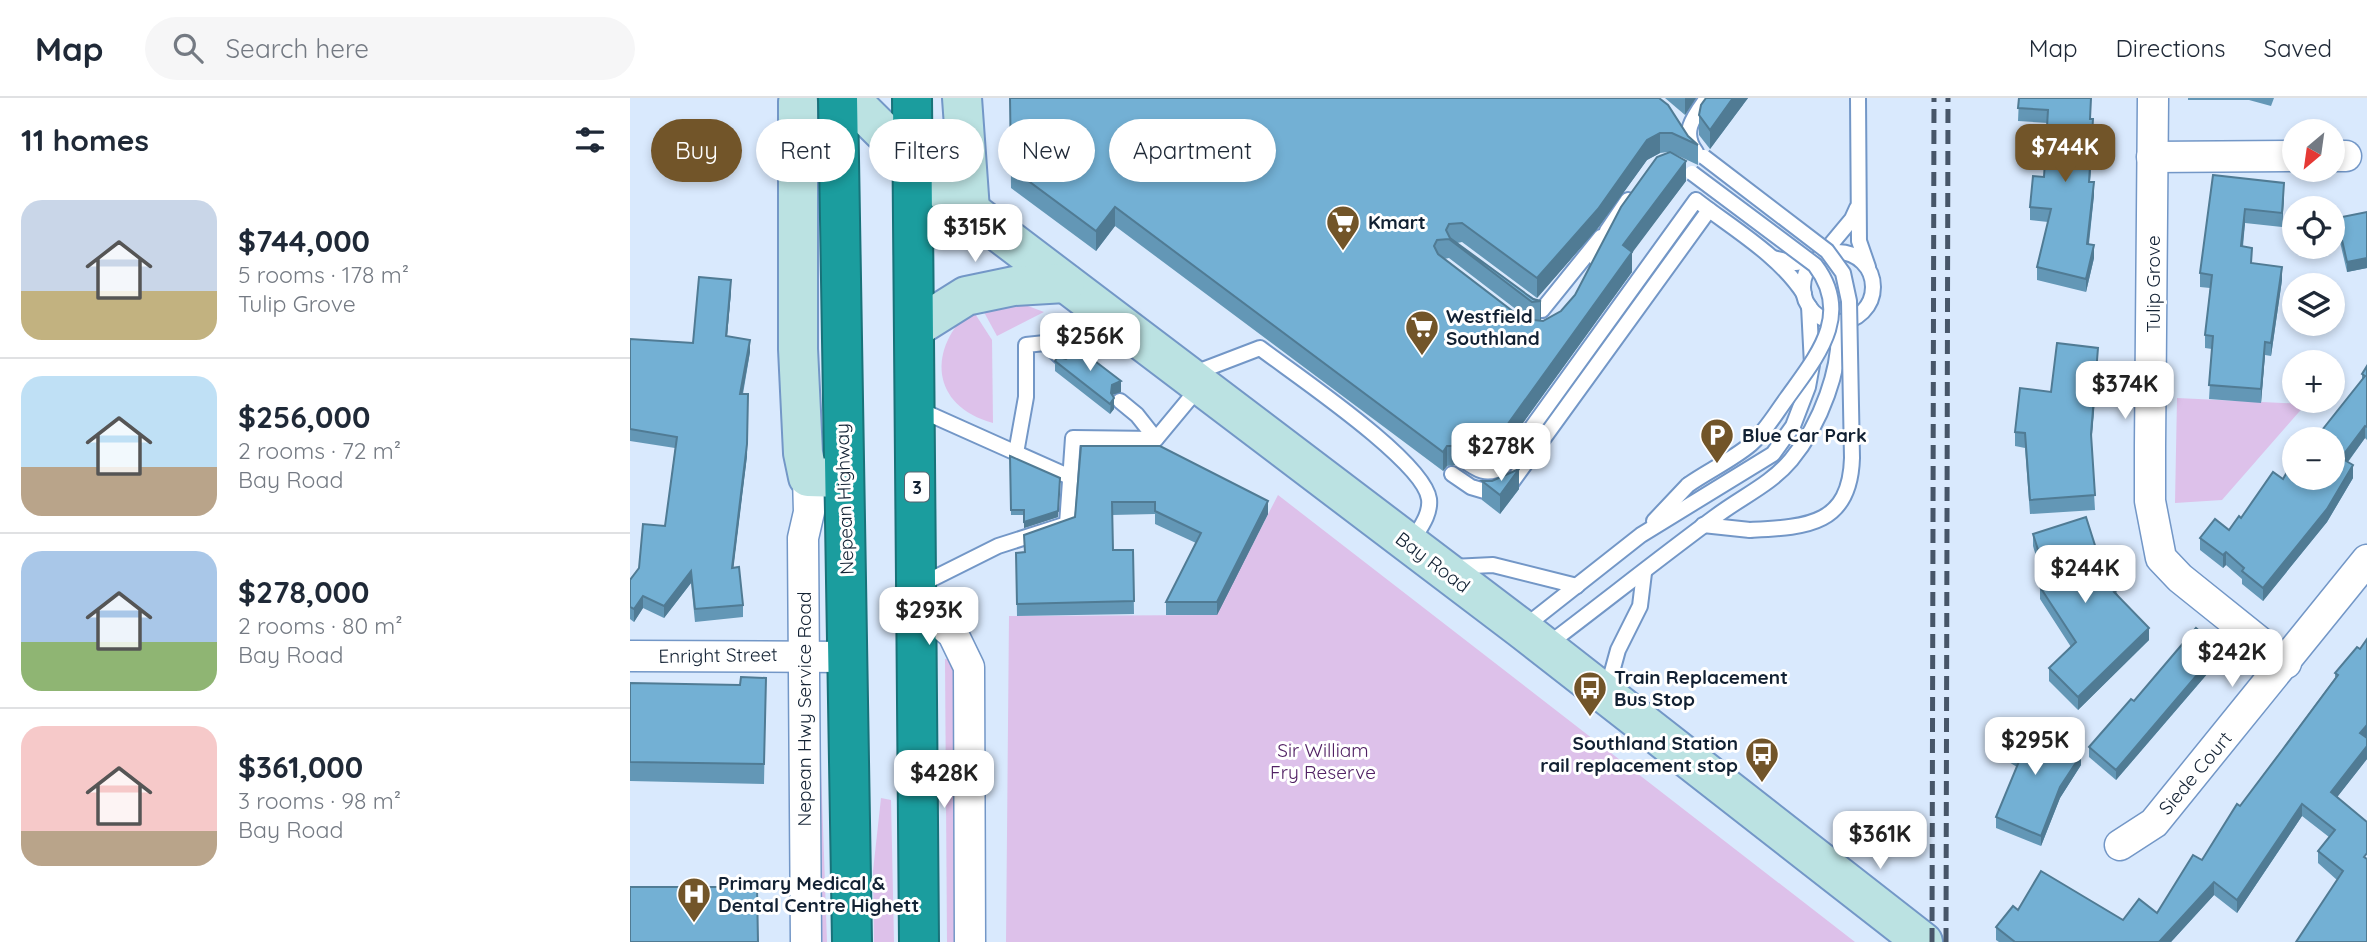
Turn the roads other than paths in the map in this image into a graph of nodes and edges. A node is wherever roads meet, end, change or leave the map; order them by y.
1 (912, 98) edge
2 (962, 98) edge
3 (1707, 98) edge
4 (1858, 98) edge
5 (2153, 98) edge
6 (795, 100) edge
7 (841, 110) edge
8 (1675, 118) edge
9 (915, 119) edge
10 (869, 132) edge
11 (1690, 144) junction
12 (2282, 156) edge
13 (2152, 157) junction
14 (1687, 169) edge
15 (922, 182) edge
16 (934, 182) edge
17 (1639, 186) edge
18 (1861, 194) junction
19 (970, 210) junction
20 (1709, 210) junction
21 (1607, 231) junction
22 (1769, 256) junction
23 (1818, 258) junction
24 (1871, 274) junction
25 (1586, 279) edge
26 (1065, 282) junction
27 (1510, 291) edge
28 (1806, 300) junction
29 (1838, 322) junction
30 (915, 328) junction
31 (1064, 360) edge
32 (1194, 381) junction
33 (1120, 401) dead end
34 (916, 408) junction
35 (1156, 439) junction
36 (1016, 453) junction
37 (1462, 459) dead end
38 (1451, 474) dead end
39 (825, 477) junction
40 (1070, 477) junction
41 (1703, 525) junction
42 (1642, 536) junction
43 (1410, 544) junction
44 (2367, 561) edge
45 (1440, 568) junction
46 (1644, 573) junction
47 (1577, 586) junction
48 (917, 595) junction
49 (1534, 638) junction
50 (803, 655) junction
51 (630, 656) edge
52 (849, 657) junction
53 (2286, 663) junction
54 (1605, 695) junction
55 (2120, 845) dead end
56 (806, 942) edge
57 (852, 942) edge
58 (919, 942) edge
59 (970, 942) edge
60 (1923, 942) edge

1 - 9 highway, 3
2 - 19 main road
3 - 11 lane
4 - 18 lane
5 - 13 street, Tulip Grove
6 - 7 main road, Bay Road
6 - 39 main road
7 - 10 main road, Bay Road
7 - 39 highway, Nepean Highway
8 - 11 lane
11 - 41 lane, bridge
12 - 13 street
13 - 53 street, Tulip Grove
14 - 42 lane, bridge
15 - 30 highway, 3
16 - 19 main road, Bay Road
17 - 21 lane
18 - 23 lane
18 - 24 lane
19 - 26 main road, Bay Road
20 - 22 lane
20 - 37 lane
20 - 38 lane
21 - 25 lane
21 - 27 lane
22 - 23 lane
22 - 28 lane
23 - 24 lane
23 - 28 lane
24 - 29 lane
26 - 30 main road
26 - 32 main road, Bay Road
28 - 29 lane
28 - 42 lane
29 - 41 lane
30 - 34 highway, 3
31 - 36 lane
32 - 35 lane
32 - 43 main road, Bay Road
32 - 43 lane
33 - 35 lane
34 - 36 lane
34 - 48 highway, 3
35 - 40 lane
36 - 40 lane
39 - 50 street, Nepean Hwy Service Road
39 - 52 highway, Nepean Highway
40 - 48 lane
41 - 46 lane
42 - 47 lane
43 - 45 main road, Bay Road
44 - 53 street, Siede Court
45 - 47 lane
45 - 49 main road, Bay Road
46 - 49 lane
46 - 54 lane
47 - 49 lane
48 - 58 highway, 3
48 - 59 street
49 - 54 main road, Bay Road
50 - 51 street, Enright Street
50 - 52 street, Enright Street
50 - 56 street, Nepean Hwy Service Road
52 - 57 highway, Nepean Highway
53 - 55 street, Siede Court
54 - 60 main road, Bay Road

